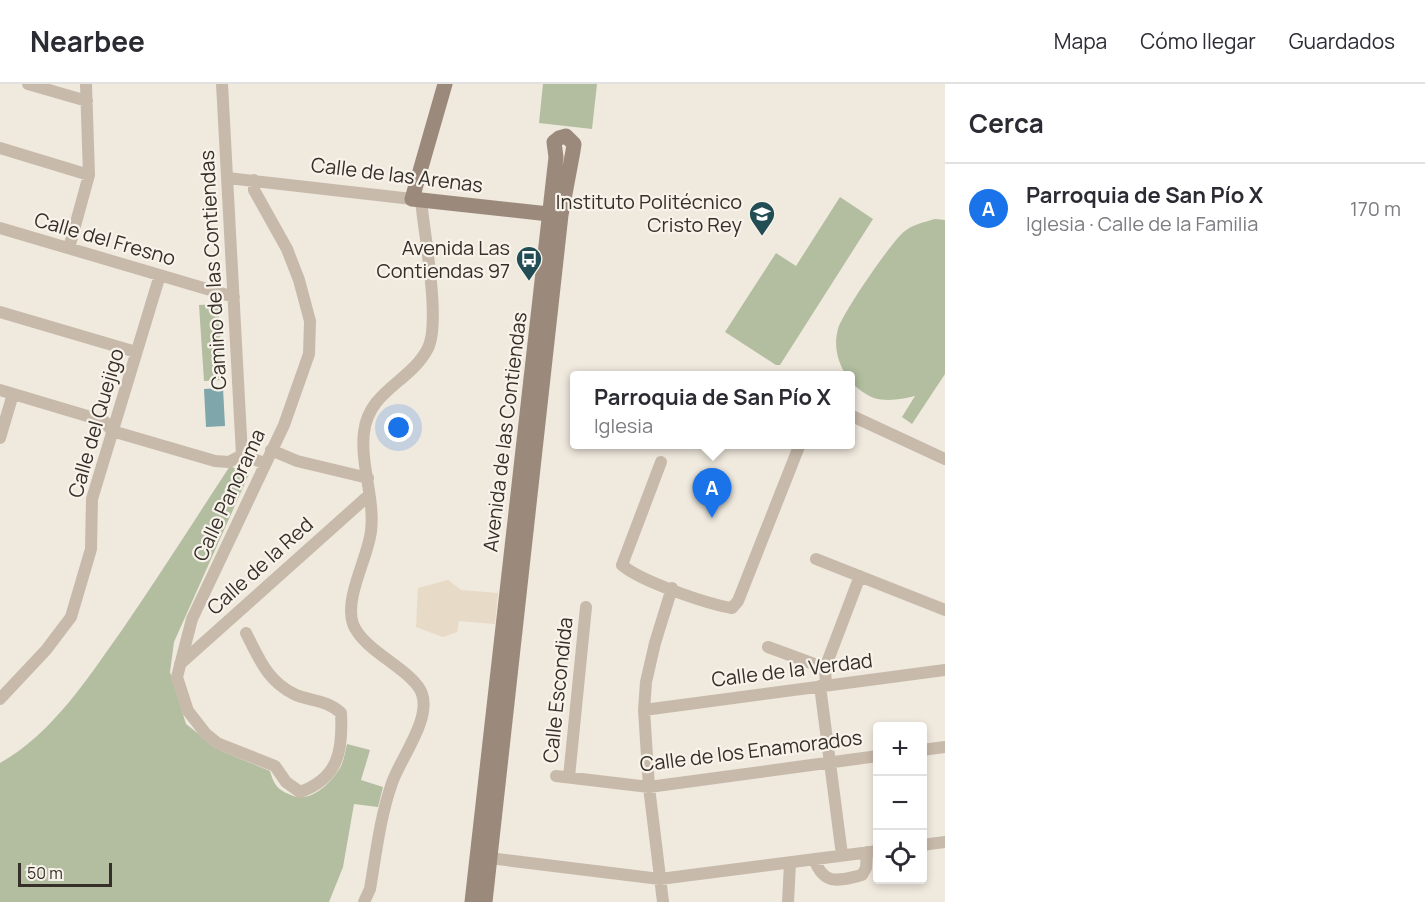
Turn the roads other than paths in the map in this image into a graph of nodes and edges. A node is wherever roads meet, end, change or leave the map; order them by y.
1 (28, 84) edge
2 (86, 84) edge
3 (222, 84) edge
4 (445, 84) edge
5 (87, 101) junction
6 (0, 148) edge
7 (89, 175) junction
8 (228, 178) junction
9 (254, 180) junction
10 (416, 200) junction
11 (555, 215) junction
12 (0, 228) edge
13 (69, 248) junction
14 (160, 275) junction
15 (234, 297) junction
16 (0, 312) edge
17 (136, 352) junction
18 (0, 390) edge
19 (13, 393) junction
20 (855, 417) edge
21 (112, 431) junction
22 (0, 438) edge
23 (798, 449) edge
24 (271, 450) junction
25 (242, 455) junction
26 (945, 459) edge
27 (661, 462) dead end
28 (264, 463) junction
29 (368, 478) junction
30 (369, 496) junction
31 (816, 559) dead end
32 (860, 576) junction
33 (672, 588) junction
34 (586, 606) dead end
35 (945, 610) edge
36 (192, 619) junction
37 (246, 633) dead end
38 (211, 635) junction
39 (768, 647) dead end
40 (179, 664) junction
41 (825, 668) junction
42 (945, 670) edge
43 (823, 686) junction
44 (0, 699) edge
45 (644, 710) junction
46 (945, 747) edge
47 (927, 749) edge
48 (873, 757) edge
49 (829, 763) junction
50 (563, 777) joint
51 (649, 787) junction
52 (945, 842) edge
53 (927, 844) edge
54 (872, 852) edge
55 (842, 855) junction
56 (489, 858) junction
57 (814, 859) junction
58 (790, 863) junction
59 (660, 879) junction
60 (364, 902) edge
61 (472, 902) edge
62 (484, 902) edge
63 (663, 902) edge
64 (788, 902) edge

1 - 5 street
2 - 5 street
3 - 8 street, Camino de las Contiendas
4 - 10 street
5 - 7 street
6 - 7 street
7 - 13 street
8 - 9 street, Calle de las Arenas
8 - 15 street, Camino de las Contiendas
9 - 10 street, Calle de las Arenas
9 - 24 street, Calle Panorama
10 - 11 street, Calle de las Arenas
10 - 29 street
11 - 56 street, Avenida de las Contiendas
11 - 61 street, Avenida de las Contiendas
12 - 13 street, Calle del Fresno
13 - 14 street, Calle del Fresno
14 - 15 street, Calle del Fresno
14 - 17 street, Calle del Quejigo
15 - 25 street, Camino de las Contiendas
16 - 17 street
17 - 21 street, Calle del Quejigo
18 - 19 street
19 - 21 street
19 - 22 street
20 - 26 street
21 - 25 street
21 - 44 street, Calle del Quejigo
23 - 33 street
24 - 28 street, Calle Panorama
24 - 29 street
25 - 28 street
27 - 33 street
28 - 36 street, Calle Panorama
29 - 30 street
30 - 38 street, Calle de la Red
30 - 60 street
31 - 32 street
32 - 35 street
32 - 41 street
33 - 45 street
34 - 50 street, Calle Escondida
36 - 38 street
36 - 40 street, Calle Panorama
37 - 40 street, Calle Panorama
38 - 40 street, Calle de la Red
39 - 41 street
41 - 43 street
42 - 43 street, Calle de la Verdad
43 - 45 street, Calle de la Verdad
43 - 49 street
45 - 51 street
46 - 47 street
48 - 49 street, Calle de los Enamorados
49 - 51 street, Calle de los Enamorados
49 - 55 street
50 - 51 street, Calle de los Enamorados
51 - 59 street
52 - 53 street
54 - 55 street
54 - 57 street
55 - 57 street
56 - 59 street
56 - 62 street, Avenida de las Contiendas
57 - 58 street
58 - 59 street
58 - 64 street
59 - 63 street

